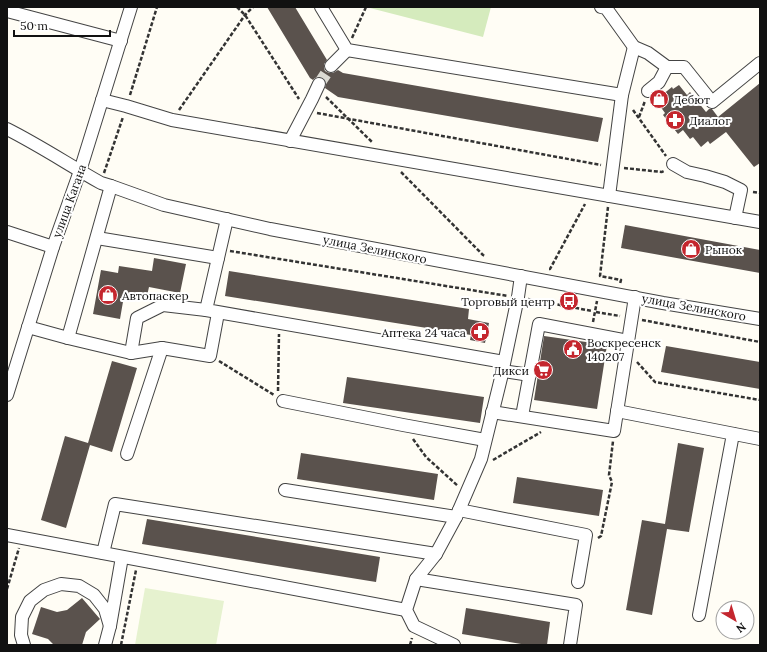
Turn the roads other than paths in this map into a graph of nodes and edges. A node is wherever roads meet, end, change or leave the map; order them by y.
1 (132, 7) edge
2 (321, 7) edge
3 (601, 7) edge
4 (7, 11) edge
5 (121, 41) junction
6 (634, 47) junction
7 (347, 50) junction
8 (760, 63) edge
9 (331, 66) tunnel mouth
10 (667, 67) junction
11 (318, 86) tunnel mouth
12 (648, 91) road end
13 (622, 95) junction
14 (102, 100) junction
15 (7, 129) edge
16 (290, 141) junction
17 (673, 164) road end
18 (80, 171) junction
19 (111, 186) junction
20 (609, 196) junction
21 (735, 218) junction
22 (227, 220) junction
23 (760, 222) edge
24 (7, 232) edge
25 (97, 238) junction
26 (53, 247) junction
27 (219, 254) junction
28 (521, 276) junction
29 (635, 298) junction
30 (206, 310) junction
31 (218, 313) junction
32 (760, 319) edge
33 (28, 327) junction
34 (68, 338) junction
35 (627, 346) junction
36 (162, 348) junction
37 (131, 353) junction
38 (503, 366) junction
39 (530, 375) junction
40 (7, 395) edge
41 (283, 401) dead end
42 (617, 411) junction
43 (492, 412) junction
44 (522, 416) junction
45 (733, 434) junction
46 (760, 439) edge
47 (485, 440) junction
48 (127, 454) dead end
49 (285, 490) dead end
50 (457, 514) junction
51 (7, 535) edge
52 (103, 554) junction
53 (436, 554) junction
54 (122, 557) junction
55 (416, 579) junction
56 (578, 582) dead end
57 (406, 610) junction
58 (699, 615) dead end
59 (110, 626) junction
60 (24, 645) edge
61 (105, 645) edge
62 (454, 645) edge
63 (570, 645) edge

1 - 5 street, улица Кагана
2 - 7 street
3 - 6 street
4 - 5 street
5 - 14 street, улица Кагана
6 - 10 street
6 - 13 street
7 - 9 street
7 - 13 street
8 - 10 street
10 - 12 street
11 - 16 street
13 - 20 street
14 - 16 street
14 - 18 street, улица Кагана
15 - 18 street, улица Зелинского
16 - 20 street
17 - 21 street
18 - 19 street, улица Зелинского
18 - 26 street, улица Кагана
19 - 22 street, улица Зелинского
19 - 25 street
20 - 21 street
21 - 23 street
22 - 27 street
22 - 28 street, улица Зелинского
24 - 26 street
25 - 27 street
25 - 34 street
26 - 33 street, улица Кагана
27 - 30 street
28 - 29 street, улица Зелинского
28 - 38 street
29 - 32 street, улица Зелинского
29 - 35 street
30 - 31 street
30 - 37 street
31 - 36 street
31 - 38 street
33 - 34 street
33 - 40 street, улица Кагана
34 - 37 street
35 - 39 street
35 - 42 street
36 - 37 street
36 - 48 street
38 - 39 street
38 - 43 street
39 - 44 street
41 - 47 street
42 - 44 street
42 - 45 street
43 - 44 street
43 - 47 street
45 - 46 street
45 - 58 street
47 - 50 street
49 - 50 street
50 - 53 street
50 - 56 street
51 - 52 street
52 - 53 street
52 - 54 street
53 - 55 street
54 - 57 street
54 - 59 street
55 - 57 street
55 - 63 street
57 - 62 street
59 - 60 street
59 - 61 street

